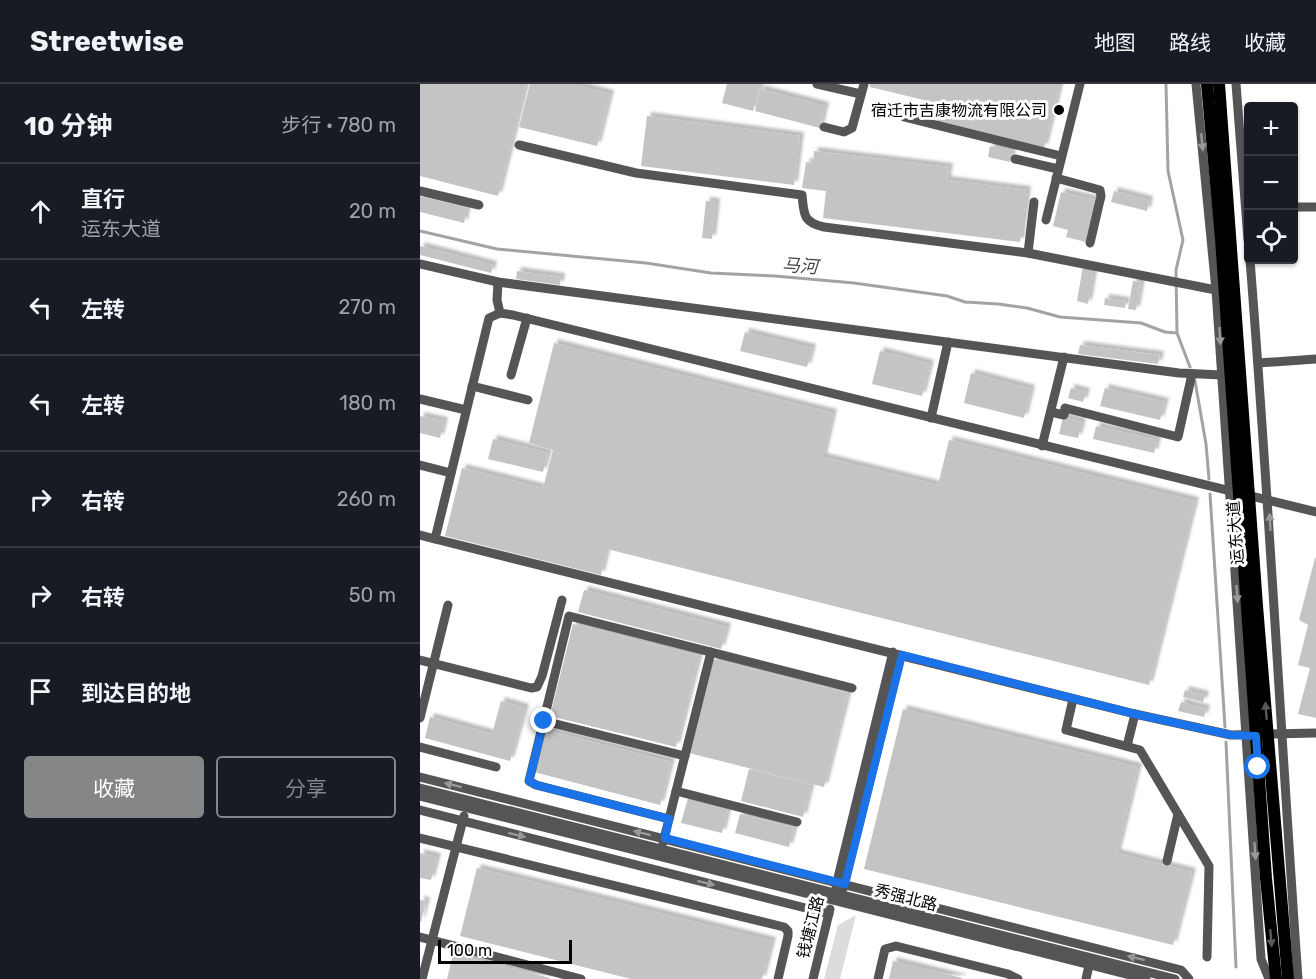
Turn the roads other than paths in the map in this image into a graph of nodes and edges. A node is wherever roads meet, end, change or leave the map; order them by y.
1 (817, 84) edge
2 (864, 84) edge
3 (1080, 84) edge
4 (1196, 84) edge
5 (1207, 84) edge
6 (1219, 84) edge
7 (1236, 84) edge
8 (861, 94) junction
9 (904, 117) dead end
10 (824, 128) dead end
11 (519, 145) dead end
12 (1062, 156) junction
13 (1015, 159) dead end
14 (1057, 174) junction
15 (1244, 174) edge
16 (420, 191) edge
17 (1034, 202) dead end
18 (479, 206) dead end
19 (1298, 207) edge
20 (1316, 207) edge
21 (1046, 219) dead end
22 (1090, 243) dead end
23 (1028, 253) junction
24 (420, 264) edge
25 (1250, 264) edge
26 (498, 282) junction
27 (1216, 290) junction
28 (500, 313) junction
29 (527, 318) junction
30 (948, 342) junction
31 (1064, 357) junction
32 (1316, 359) edge
33 (1258, 363) junction
34 (1192, 374) junction
35 (511, 375) dead end
36 (1222, 375) junction
37 (472, 386) junction
38 (420, 399) edge
39 (528, 400) dead end
40 (466, 410) junction
41 (1051, 412) junction
42 (931, 418) junction
43 (1042, 446) junction
44 (420, 465) edge
45 (451, 473) junction
46 (1240, 494) junction
47 (1269, 501) junction
48 (1316, 512) edge
49 (420, 535) edge
50 (435, 539) junction
51 (562, 600) dead end
52 (448, 605) dead end
53 (711, 652) junction
54 (897, 654) junction
55 (420, 660) edge
56 (434, 663) junction
57 (852, 688) dead end
58 (1073, 699) junction
59 (1135, 714) junction
60 (420, 718) edge
61 (544, 721) junction
62 (1316, 733) edge
63 (1281, 735) junction
64 (1257, 736) junction
65 (1127, 746) junction
66 (420, 747) edge
67 (685, 756) junction
68 (496, 767) dead end
69 (420, 777) edge
70 (420, 788) edge
71 (676, 791) junction
72 (420, 796) edge
73 (466, 808) junction
74 (420, 810) edge
75 (1178, 814) junction
76 (669, 819) junction
77 (463, 821) junction
78 (797, 822) dead end
79 (420, 838) edge
80 (665, 838) junction
81 (456, 847) junction
82 (661, 854) junction
83 (1167, 861) dead end
84 (841, 883) junction
85 (837, 899) junction
86 (829, 914) junction
87 (420, 938) edge
88 (432, 940) junction
89 (1207, 957) dead end
90 (1090, 962) junction
91 (422, 979) edge
92 (580, 979) edge
93 (778, 979) edge
94 (813, 979) edge
95 (878, 979) edge
96 (1018, 979) edge
97 (1086, 979) edge
98 (1146, 979) edge
99 (1175, 979) edge
100 (1189, 979) edge
101 (1269, 979) edge
102 (1276, 979) edge
103 (1288, 979) edge
104 (1298, 979) edge

1 - 8 street
2 - 8 street
3 - 12 street
4 -> 27 street
5 - 46 main road, 运东大道
6 - 46 main road, 运东大道
7 - 15 street
8 - 10 street
9 - 12 street
11 - 23 street
12 - 14 street
13 - 14 street
14 - 21 street
14 - 22 street
16 - 18 street
17 - 23 street
19 - 20 street
23 - 27 street
24 - 26 street
25 - 33 street
26 - 28 street
26 - 30 street
27 -> 36 street
28 - 29 street
28 - 37 street
29 - 35 street
29 - 42 street
30 - 31 street
30 - 42 street
31 - 34 street
31 - 41 street
32 - 33 street
33 - 47 street
34 - 36 street
34 - 41 street
36 - 46 street
37 - 39 street
37 - 40 street
38 - 40 street
40 - 45 street
41 - 43 street
42 - 43 street
43 - 46 street
44 - 45 street
45 - 50 street
46 - 47 street
46 - 64 main road, 运东大道
46 -> 64 street
47 - 48 street
63 -> 47 street
49 - 50 street
50 - 54 street
51 - 56 street
52 - 56 street
53 - 57 street
53 - 61 street
53 - 67 street
54 - 58 street
54 - 84 street, 钱塘江路
55 - 56 street
56 - 60 street
58 - 59 street
58 - 65 street
59 - 64 street
59 - 65 street
61 - 67 street
61 - 76 street
62 - 63 street
63 - 64 street
63 - 104 street
64 -> 101 street
64 -> 102 main road, 运东大道
64 - 103 main road, 运东大道
65 - 75 street
66 - 68 street
67 - 71 street
80 -> 69 street
70 - 82 street, 秀强北路
71 - 76 street
71 - 78 street
72 - 73 street, 秀强北路
73 - 77 street
73 - 82 street, 秀强北路
74 - 77 street
75 - 83 street
75 - 89 street
76 - 80 street
77 - 81 street
77 -> 86 street
79 - 81 street
80 - 82 street
80 - 84 street
81 - 88 street
81 - 93 street
82 - 85 street, 秀强北路
84 - 85 street, 钱塘江路
100 -> 84 street
85 - 86 street, 钱塘江路
85 - 90 street, 秀强北路
86 - 94 street, 钱塘江路
87 - 88 street
88 - 91 street
88 - 92 street
90 - 97 street
90 - 98 street, 秀强北路
90 - 99 street, 秀强北路
95 - 96 street

